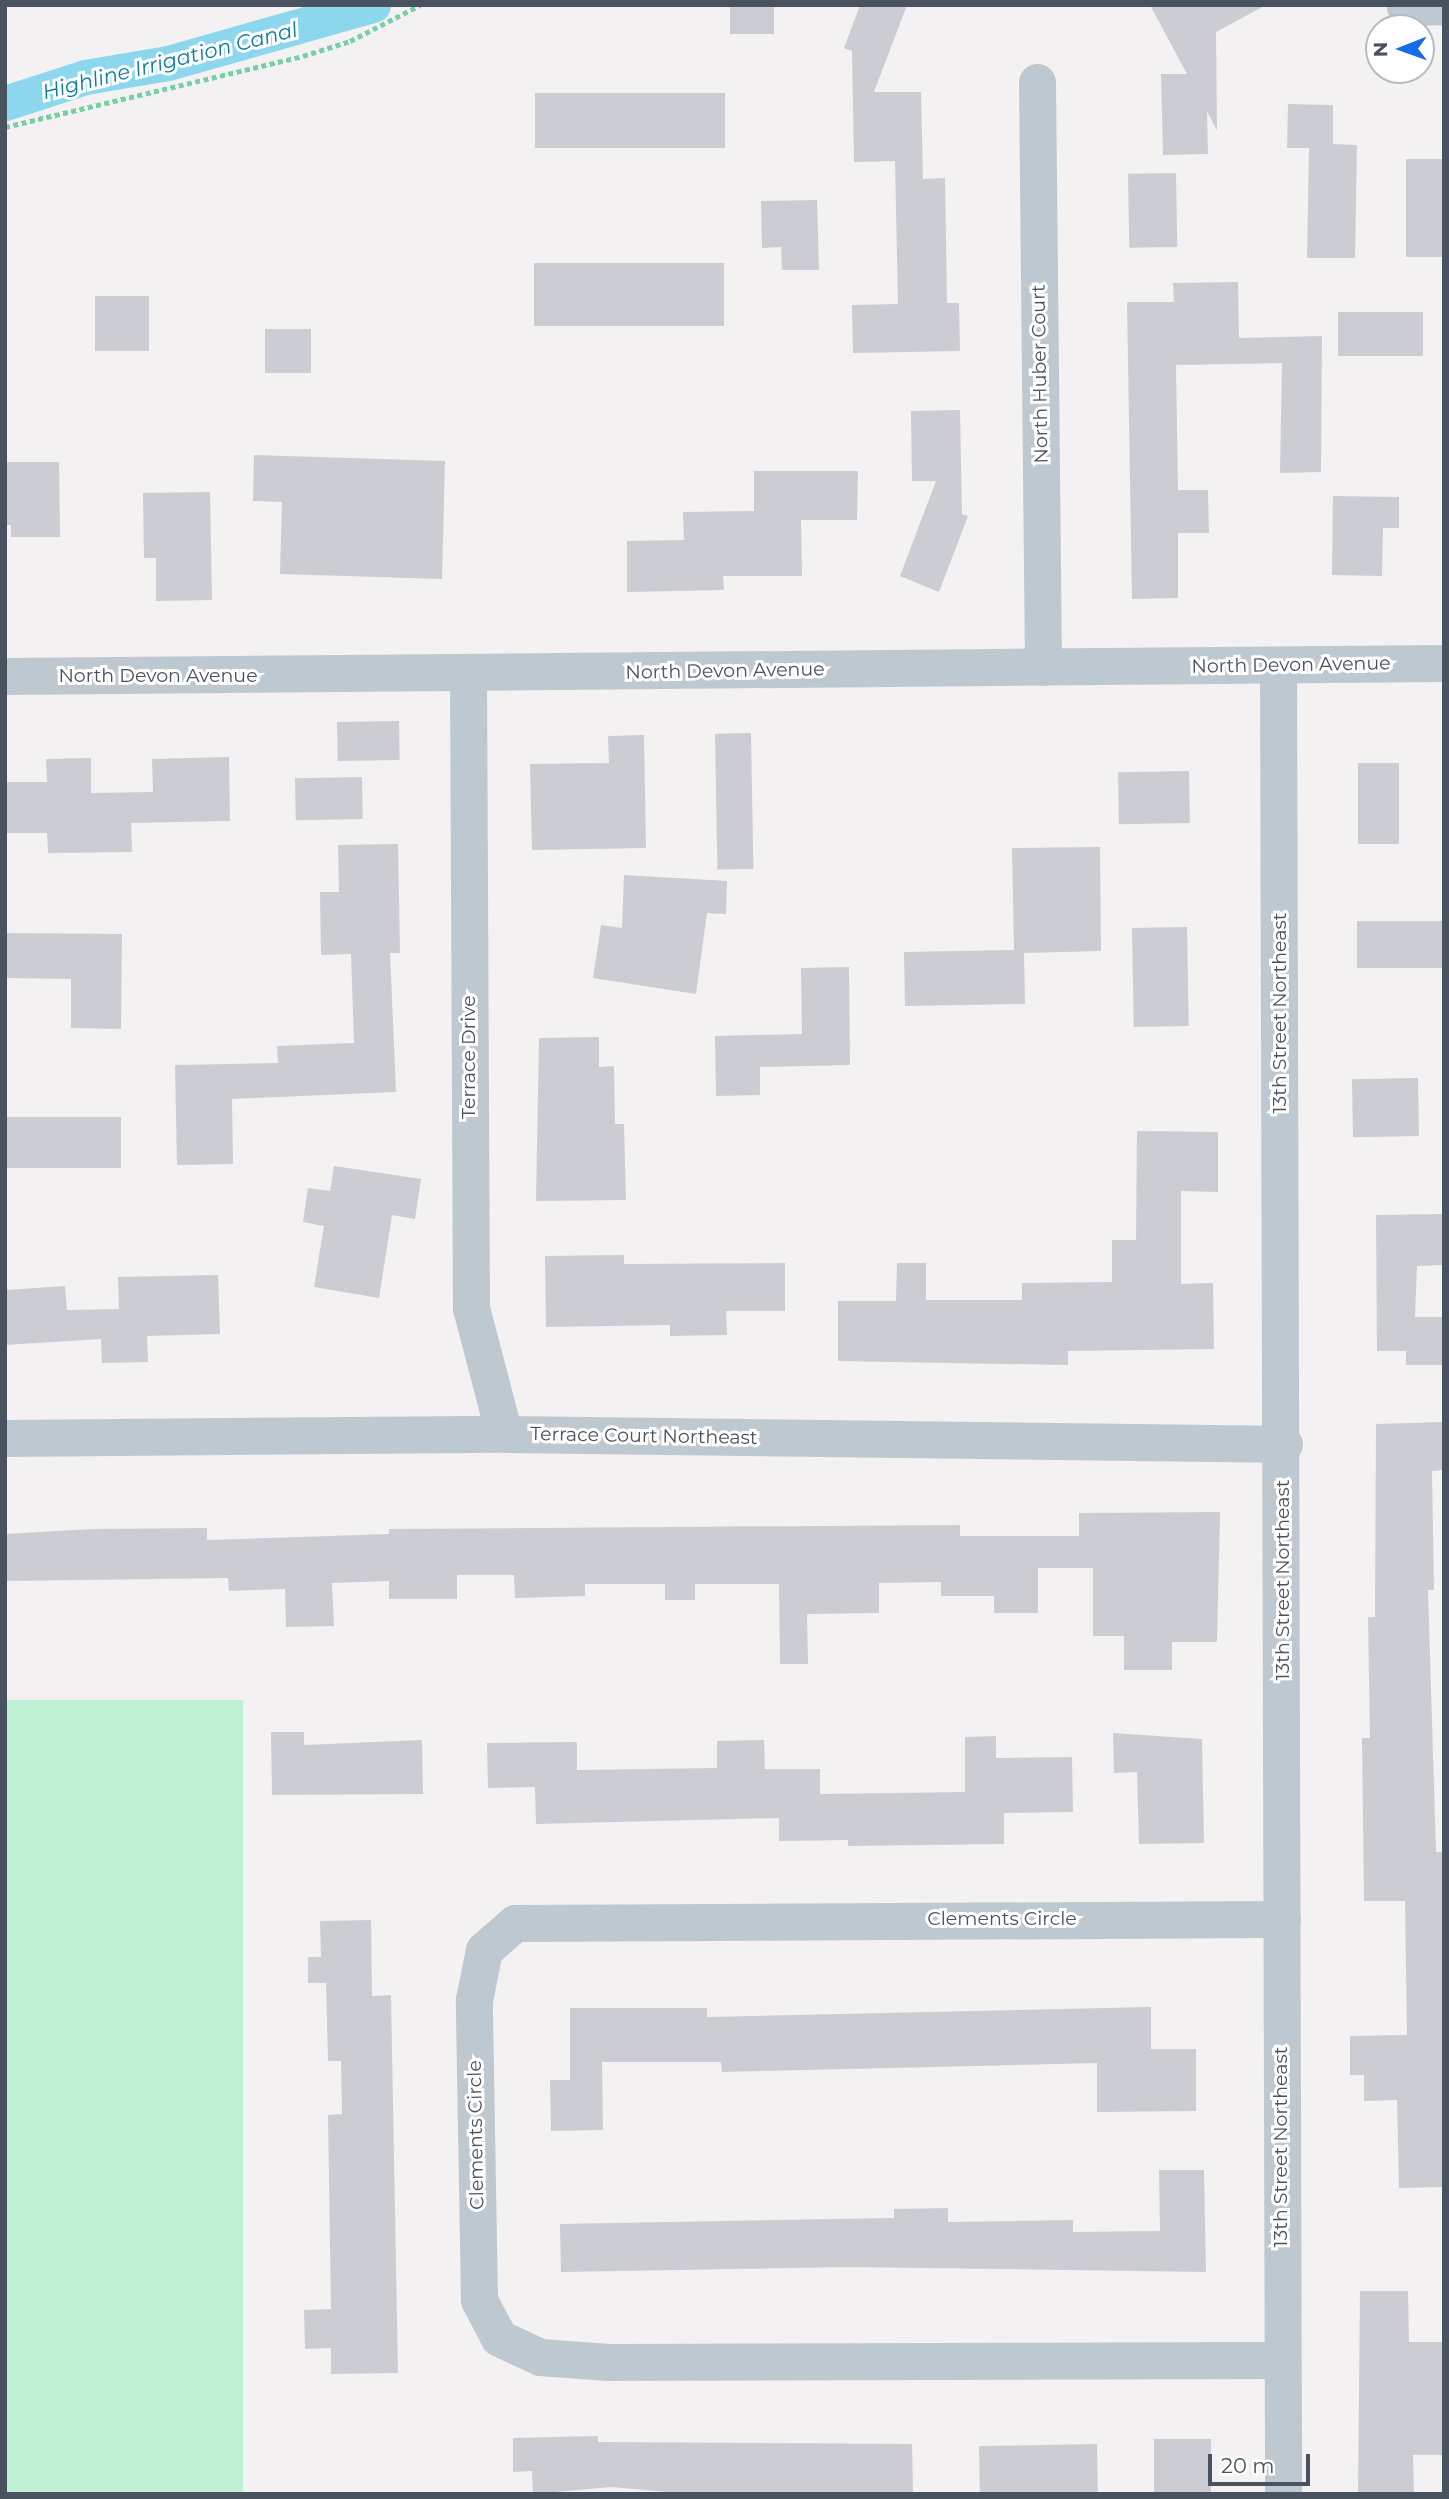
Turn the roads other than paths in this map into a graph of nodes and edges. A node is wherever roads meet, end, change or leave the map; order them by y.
1 (1444, 6) edge
2 (1405, 7) edge
3 (1037, 82) dead end
4 (1444, 663) edge
5 (1043, 667) junction
6 (1278, 667) junction
7 (468, 675) junction
8 (5, 676) edge
9 (504, 1434) junction
10 (5, 1438) edge
11 (1284, 1444) junction
12 (1282, 1919) junction
13 (1280, 2360) junction
14 (1283, 2494) edge

1 - 2 street
3 - 5 street, North Huber Court
4 - 6 street, North Devon Avenue
5 - 6 street, North Devon Avenue
5 - 7 street, North Devon Avenue
6 - 11 street, 13th Street Northeast
7 - 8 street, North Devon Avenue
7 - 9 street, Terrace Drive
9 - 10 street, Terrace Court Northeast
9 - 11 street, Terrace Court Northeast
11 - 12 street, 13th Street Northeast
12 - 13 street, 13th Street Northeast
12 - 13 street, Clements Circle
13 - 14 street, 13th Street Northeast

